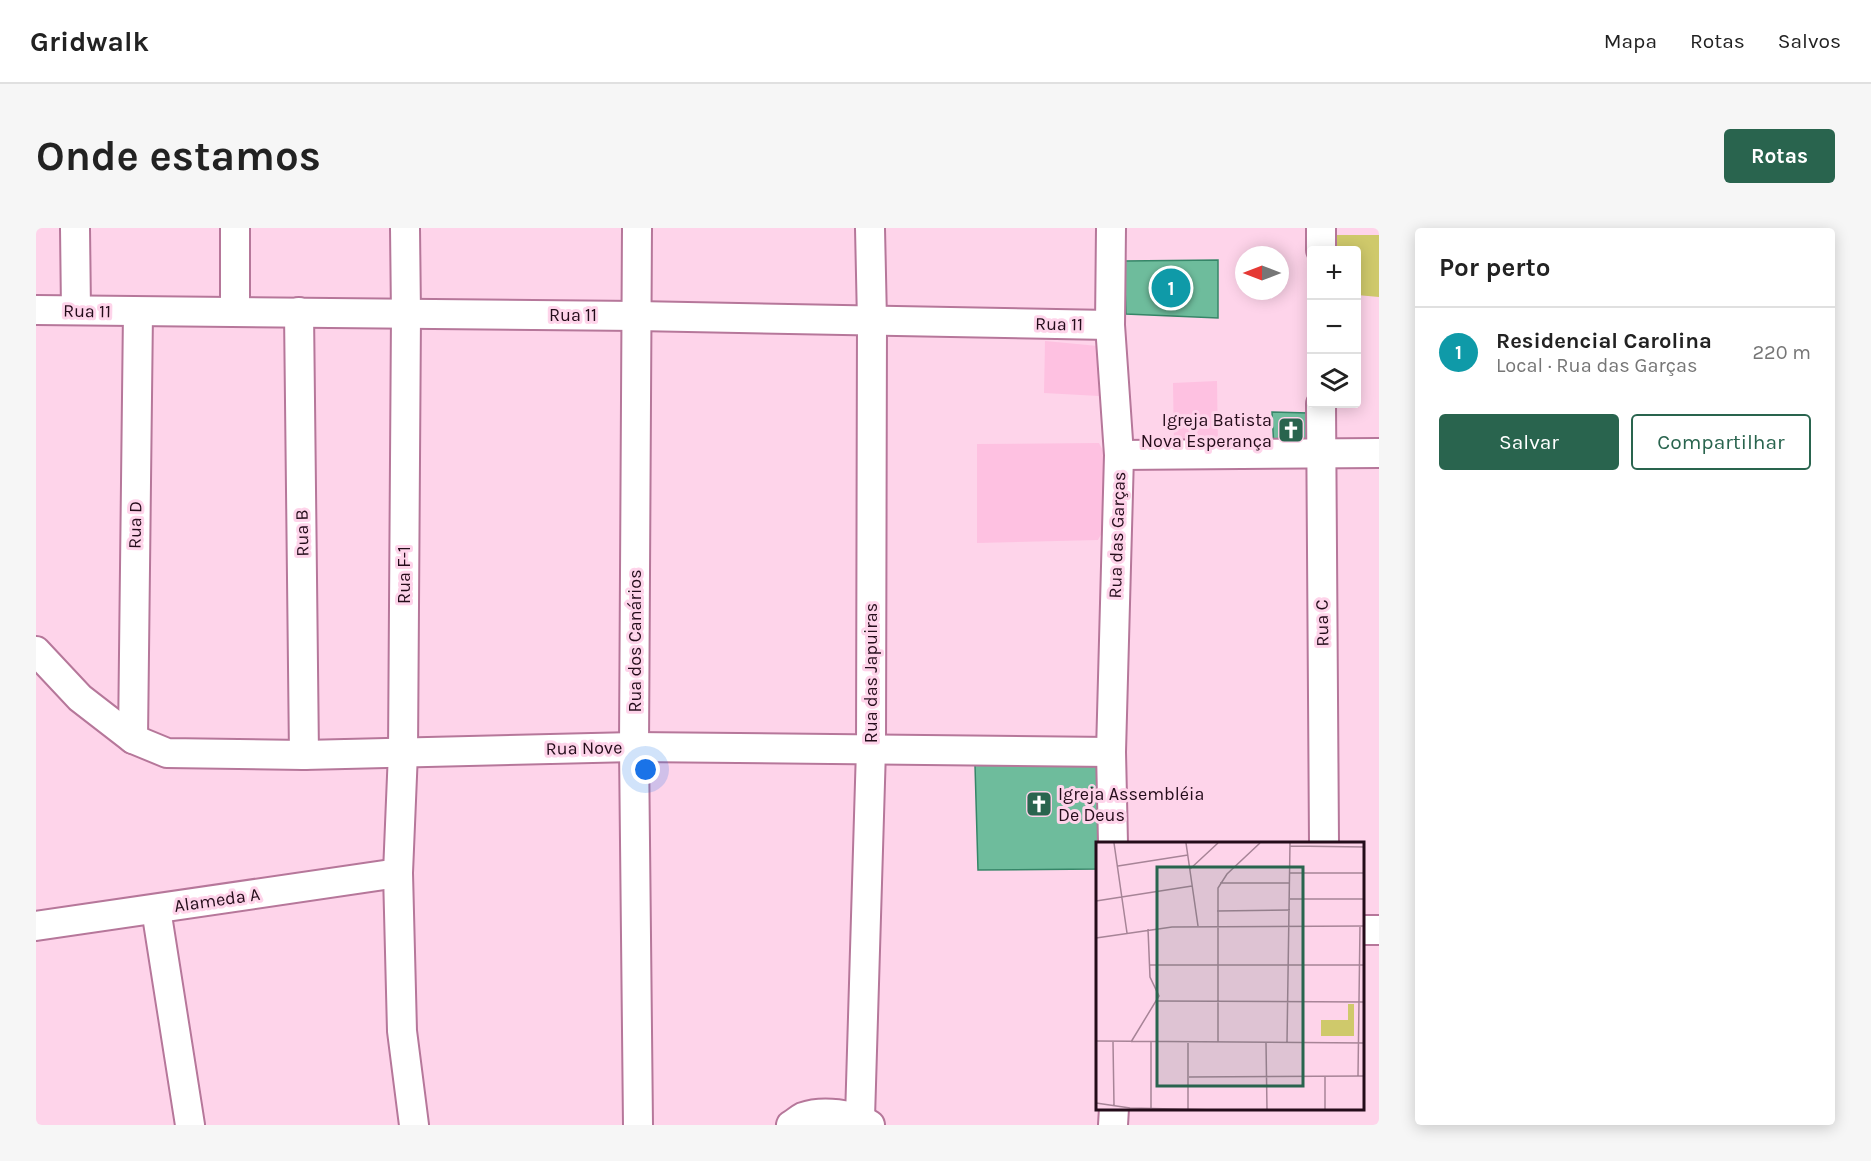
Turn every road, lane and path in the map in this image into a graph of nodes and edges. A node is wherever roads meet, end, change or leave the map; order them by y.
1 (75, 228) edge
2 (235, 228) edge
3 (405, 228) edge
4 (637, 228) edge
5 (870, 228) edge
6 (1111, 228) edge
7 (1321, 228) edge
8 (1321, 246) edge
9 (36, 310) edge
10 (76, 310) junction
11 (138, 312) junction
12 (235, 312) junction
13 (299, 312) junction
14 (406, 314) junction
15 (637, 315) junction
16 (872, 321) junction
17 (1110, 325) junction
18 (1321, 408) edge
19 (1320, 453) junction
20 (1379, 453) edge
21 (1119, 455) junction
22 (36, 651) edge
23 (133, 739) junction
24 (634, 747) junction
25 (872, 749) junction
26 (403, 752) junction
27 (1111, 752) junction
28 (304, 755) junction
29 (1113, 842) edge
30 (1324, 842) edge
31 (398, 873) junction
32 (156, 909) junction
33 (40, 920) edge
34 (865, 1122) edge
35 (189, 1125) edge
36 (414, 1125) edge
37 (638, 1125) edge
38 (791, 1125) edge

1 - 10 street
2 - 12 street
3 - 14 street, Rua F-1
4 - 15 street, Rua dos Canários
5 - 16 street, Rua das Japuiras
6 - 17 street, Rua das Garças
7 - 8 street
9 - 10 street, Rua 11
10 - 11 street, Rua 11
11 - 12 street, Rua 11
11 - 23 street, Rua D
12 - 13 street, Rua 11
13 - 14 street, Rua 11
13 - 28 street, Rua B
14 - 15 street, Rua 11
14 - 26 street, Rua F-1
15 - 16 street, Rua 11
15 - 24 street, Rua dos Canários
16 - 17 street, Rua 11
16 - 25 street, Rua das Japuiras
17 - 21 street, Rua das Garças
18 - 19 street, Rua C
19 - 20 street
19 - 21 street
19 - 30 street, Rua C
21 - 27 street, Rua das Garças
22 - 23 street, Rua Nove
23 - 28 street, Rua Nove
24 - 25 street, Rua Nove
24 - 26 street, Rua Nove
24 - 37 street, Rua dos Canários
25 - 27 street, Rua Nove
25 - 34 street, Rua das Japuiras
26 - 28 street, Rua Nove
26 - 31 street, Rua F-1
27 - 29 street, Rua das Garças
31 - 32 street, Alameda A
31 - 36 street, Rua F-1
32 - 33 street, Alameda A
32 - 35 street
34 - 38 street

